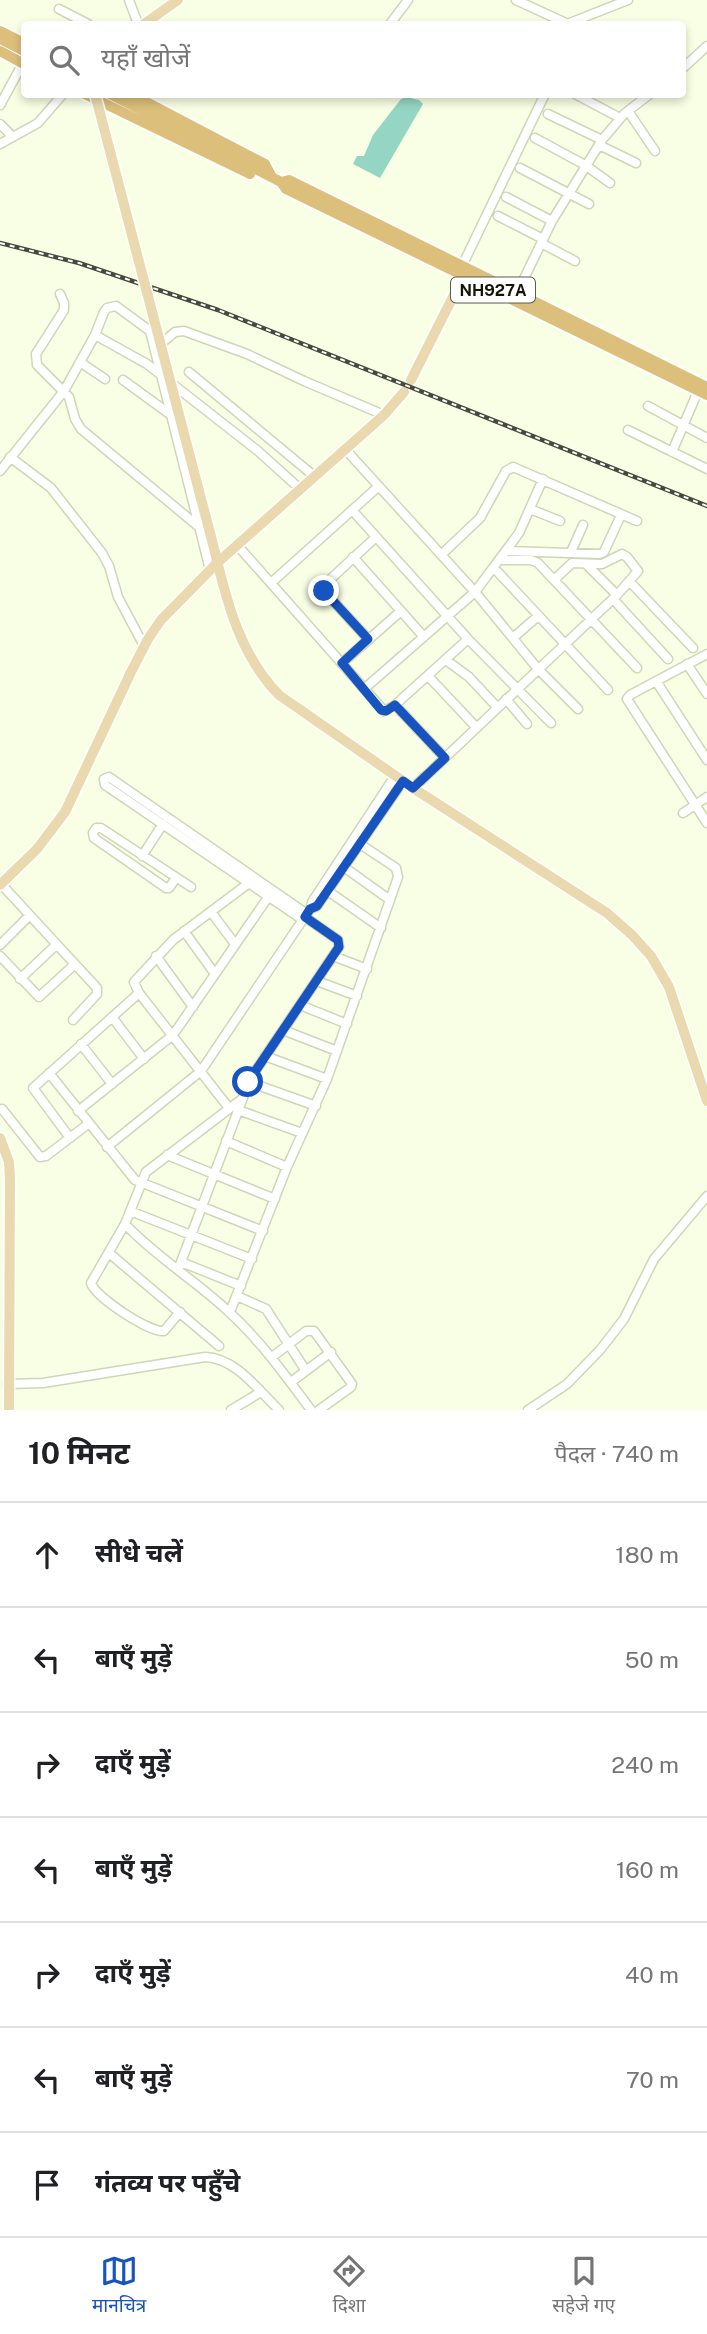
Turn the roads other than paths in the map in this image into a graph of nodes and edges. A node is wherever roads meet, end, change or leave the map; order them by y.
1 (129, 0) edge
2 (178, 0) edge
3 (408, 0) edge
4 (516, 0) edge
5 (545, 0) edge
6 (628, 0) edge
7 (58, 9) dead end
8 (541, 12) junction
9 (82, 21) edge
10 (137, 21) edge
11 (148, 21) edge
12 (392, 21) edge
13 (560, 21) edge
14 (575, 21) edge
15 (0, 31) edge
16 (0, 39) edge
17 (21, 42) edge
18 (706, 49) edge
19 (0, 51) edge
20 (21, 56) edge
21 (21, 58) edge
22 (21, 65) edge
23 (686, 66) edge
24 (60, 98) edge
25 (93, 98) edge
26 (96, 98) edge
27 (118, 98) edge
28 (139, 98) edge
29 (543, 98) edge
30 (582, 98) edge
31 (642, 98) edge
32 (0, 105) edge
33 (628, 111) junction
34 (548, 114) dead end
35 (620, 118) junction
36 (0, 124) edge
37 (13, 138) junction
38 (535, 138) dead end
39 (600, 142) junction
40 (0, 144) edge
41 (655, 151) dead end
42 (636, 163) dead end
43 (585, 165) junction
44 (520, 168) dead end
45 (272, 177) junction
46 (610, 183) dead end
47 (569, 191) junction
48 (506, 197) dead end
49 (589, 204) dead end
50 (498, 216) dead end
51 (552, 221) junction
52 (542, 241) junction
53 (575, 261) dead end
54 (463, 270) junction
55 (517, 293) junction
56 (60, 295) dead end
57 (95, 335) junction
58 (155, 349) junction
59 (80, 362) junction
60 (189, 372) dead end
61 (162, 375) junction
62 (105, 379) dead end
63 (123, 380) dead end
64 (411, 380) dead end
65 (64, 391) junction
66 (704, 391) edge
67 (404, 392) dead end
68 (648, 406) dead end
69 (384, 415) junction
70 (171, 416) junction
71 (683, 426) junction
72 (628, 430) dead end
73 (707, 438) edge
74 (345, 449) junction
75 (672, 452) junction
76 (10, 457) junction
77 (707, 469) edge
78 (0, 471) edge
79 (314, 476) junction
80 (543, 479) junction
81 (379, 486) junction
82 (299, 488) junction
83 (530, 509) junction
84 (352, 510) junction
85 (621, 514) junction
86 (560, 521) dead end
87 (637, 521) dead end
88 (583, 525) dead end
89 (199, 527) junction
90 (376, 537) junction
91 (238, 546) junction
92 (506, 551) junction
93 (571, 552) junction
94 (441, 555) junction
95 (353, 557) junction
96 (214, 562) junction
97 (497, 564) junction
98 (586, 564) junction
99 (554, 580) junction
100 (630, 582) junction
101 (271, 583) junction
102 (475, 592) junction
103 (615, 597) junction
104 (401, 611) junction
105 (448, 616) junction
106 (538, 616) junction
107 (590, 619) junction
108 (424, 637) junction
109 (513, 638) junction
110 (368, 639) junction
111 (468, 639) junction
112 (564, 644) junction
113 (144, 646) junction
114 (693, 648) dead end
115 (707, 654) edge
116 (668, 659) dead end
117 (446, 660) junction
118 (342, 663) junction
119 (687, 664) junction
120 (637, 668) dead end
121 (538, 669) junction
122 (428, 676) junction
123 (656, 681) junction
124 (518, 688) junction
125 (364, 689) junction
126 (608, 690) dead end
127 (707, 694) edge
128 (506, 699) junction
129 (395, 705) junction
130 (497, 707) junction
131 (578, 709) dead end
132 (551, 723) dead end
133 (527, 724) dead end
134 (476, 727) junction
135 (445, 758) junction
136 (707, 760) edge
137 (399, 779) junction
138 (413, 788) junction
139 (707, 797) edge
140 (695, 805) junction
141 (683, 813) dead end
142 (707, 823) edge
143 (163, 824) junction
144 (360, 844) junction
145 (142, 856) junction
146 (344, 867) junction
147 (176, 878) junction
148 (253, 881) junction
149 (0, 884) edge
150 (191, 887) dead end
151 (328, 891) junction
152 (270, 893) junction
153 (390, 900) junction
154 (211, 912) junction
155 (306, 915) junction
156 (29, 916) junction
157 (381, 928) junction
158 (184, 931) junction
159 (235, 944) junction
160 (0, 945) edge
161 (56, 945) junction
162 (0, 956) edge
163 (156, 956) junction
164 (333, 956) junction
165 (74, 965) junction
166 (367, 969) junction
167 (215, 974) junction
168 (20, 979) junction
169 (317, 981) junction
170 (139, 993) junction
171 (357, 996) junction
172 (300, 1005) junction
173 (193, 1007) junction
174 (112, 1017) junction
175 (73, 1020) dead end
176 (347, 1024) junction
177 (283, 1030) junction
178 (173, 1035) junction
179 (81, 1044) junction
180 (337, 1051) junction
181 (265, 1056) junction
182 (144, 1059) junction
183 (201, 1071) junction
184 (49, 1073) junction
185 (327, 1079) junction
186 (248, 1082) junction
187 (112, 1084) junction
188 (706, 1099) edge
189 (316, 1106) junction
190 (2, 1109) dead end
191 (234, 1109) junction
192 (78, 1111) junction
193 (89, 1124) junction
194 (302, 1133) junction
195 (0, 1139) edge
196 (69, 1139) junction
197 (226, 1141) junction
198 (107, 1147) junction
199 (167, 1155) junction
200 (288, 1167) junction
201 (214, 1174) junction
202 (141, 1184) junction
203 (707, 1196) edge
204 (275, 1199) junction
205 (202, 1207) junction
206 (130, 1211) junction
207 (125, 1224) junction
208 (263, 1231) junction
209 (191, 1236) junction
210 (109, 1253) junction
211 (252, 1259) junction
212 (180, 1266) junction
213 (241, 1286) junction
214 (237, 1296) junction
215 (180, 1312) junction
216 (230, 1312) junction
217 (288, 1345) junction
218 (219, 1346) dead end
219 (331, 1352) junction
220 (272, 1357) junction
221 (306, 1371) junction
222 (291, 1382) junction
223 (8, 1384) junction
224 (261, 1392) junction
225 (9, 1410) edge
226 (231, 1410) edge
227 (279, 1410) edge
228 (311, 1410) edge
229 (319, 1410) edge
230 (528, 1410) edge

1 - 10 street
2 - 11 main road
3 - 12 street
4 - 8 street
5 - 8 street
6 - 14 street
7 - 9 street
8 - 13 street
15 - 17 highway
16 - 20 highway
18 - 23 street
19 - 21 highway
22 - 32 street
24 - 37 street
25 - 45 highway
26 - 96 main road, bridge
27 - 45 highway, NH927A
28 - 45 highway
29 - 54 street
30 - 35 street
31 - 33 street
33 - 35 street
33 - 41 street
34 - 39 street
35 - 39 street
36 - 37 street
37 - 40 street
38 - 43 street
39 - 42 street
39 - 43 street
43 - 46 street
43 - 47 street
44 - 47 street
45 - 54 highway, NH927A
47 - 49 street
47 - 51 street
48 - 51 street
50 - 52 street
51 - 52 street
52 - 53 street
52 - 55 street
54 - 55 highway, NH927A
54 - 64 main road
54 - 66 highway, NH927A
55 - 66 highway, NH927A
56 - 65 street
57 - 58 street
57 - 59 street
57 - 61 street
58 - 61 street
58 - 69 street
59 - 62 street
59 - 65 street
60 - 79 street
61 - 70 street
61 - 82 street
63 - 70 street
65 - 76 street
65 - 89 street
66 - 71 street
67 - 69 main road
68 - 71 street
69 - 74 main road
70 - 89 street
71 - 73 street
71 - 75 street
72 - 75 street
74 - 79 main road
74 - 81 street
75 - 77 street
76 - 78 street
76 - 113 street
79 - 82 main road
80 - 83 street
80 - 85 street
80 - 94 street
81 - 84 street
81 - 94 street
82 - 91 main road
83 - 86 street
83 - 92 street
84 - 90 street
84 - 101 street
85 - 87 street
85 - 93 street
88 - 93 street
89 - 96 street
90 - 95 street
90 - 105 street
91 - 96 main road
91 - 101 street
92 - 93 street
92 - 97 street
94 - 102 street
95 - 104 street
95 - 110 street
96 - 113 main road
96 - 137 main road
97 - 99 street
97 - 102 street
97 - 106 street
98 - 99 street
98 - 100 street
98 - 103 street
99 - 107 street
100 - 103 street
100 - 114 street
101 - 118 street
102 - 105 street
102 - 109 street
103 - 107 street
103 - 116 street
104 - 108 street
104 - 110 street
105 - 108 street
105 - 111 street
106 - 109 street
106 - 112 street
107 - 112 street
107 - 120 street
108 - 125 street
109 - 121 street
110 - 118 street
111 - 117 street
111 - 124 street
112 - 121 street
112 - 126 street
113 - 149 main road
115 - 119 street
117 - 122 street
117 - 130 street
118 - 125 street
119 - 123 street
119 - 127 street
121 - 124 street
121 - 131 street
122 - 129 street
122 - 134 street
123 - 136 street
123 - 140 street
124 - 128 street
124 - 132 street
125 - 129 street
128 - 130 street
128 - 133 street
129 - 135 street
130 - 134 street
134 - 135 street
135 - 138 street
137 - 138 main road
137 - 144 street
137 - 155 street
138 - 188 main road
139 - 140 street
140 - 141 street
140 - 142 street
143 - 145 street
143 - 148 street
143 - 148 street
144 - 146 street
144 - 153 street
145 - 147 street
145 - 147 street
146 - 151 street
146 - 153 street
147 - 150 street
148 - 152 street
148 - 154 street
149 - 156 street
151 - 155 street
151 - 157 street
152 - 155 street
152 - 159 street
153 - 157 street
154 - 158 street
154 - 159 street
155 - 164 street
155 - 183 street
156 - 160 street
156 - 161 street
157 - 166 street
158 - 163 street
158 - 167 street
159 - 167 street
161 - 165 street
161 - 168 street
162 - 168 street
163 - 170 street
163 - 173 street
164 - 166 street
164 - 169 street
165 - 168 street
165 - 175 street
166 - 171 street
167 - 173 street
169 - 171 street
169 - 172 street
170 - 174 street
170 - 178 street
171 - 176 street
172 - 176 street
172 - 177 street
173 - 178 street
174 - 179 street
174 - 182 street
176 - 180 street
177 - 180 street
177 - 181 street
178 - 182 street
178 - 183 street
179 - 184 street
179 - 187 street
180 - 185 street
181 - 185 street
181 - 186 street
182 - 187 street
183 - 191 street
183 - 198 street
184 - 192 street
184 - 196 street
185 - 189 street
186 - 189 street
186 - 191 street
187 - 192 street
189 - 194 street
190 - 196 street
191 - 194 street
191 - 197 street
191 - 199 street
192 - 193 street
193 - 196 street
193 - 198 street
194 - 200 street
195 - 223 main road
197 - 200 street
197 - 201 street
198 - 202 street
199 - 201 street
199 - 202 street
200 - 204 street
201 - 204 street
201 - 205 street
202 - 205 street
202 - 206 street
203 - 230 street
204 - 208 street
205 - 208 street
205 - 209 street
206 - 207 street
206 - 209 street
207 - 210 street
207 - 212 street
208 - 211 street
209 - 211 street
209 - 212 street
210 - 215 street
210 - 215 street
211 - 213 street
212 - 213 street
212 - 216 street
213 - 214 street
214 - 216 street
214 - 217 street
215 - 218 street
216 - 220 street
217 - 219 street
217 - 220 street
217 - 221 street
219 - 221 street
219 - 229 street
220 - 222 street
221 - 222 street
222 - 228 street
223 - 224 street
223 - 225 main road
224 - 226 street
224 - 227 street

